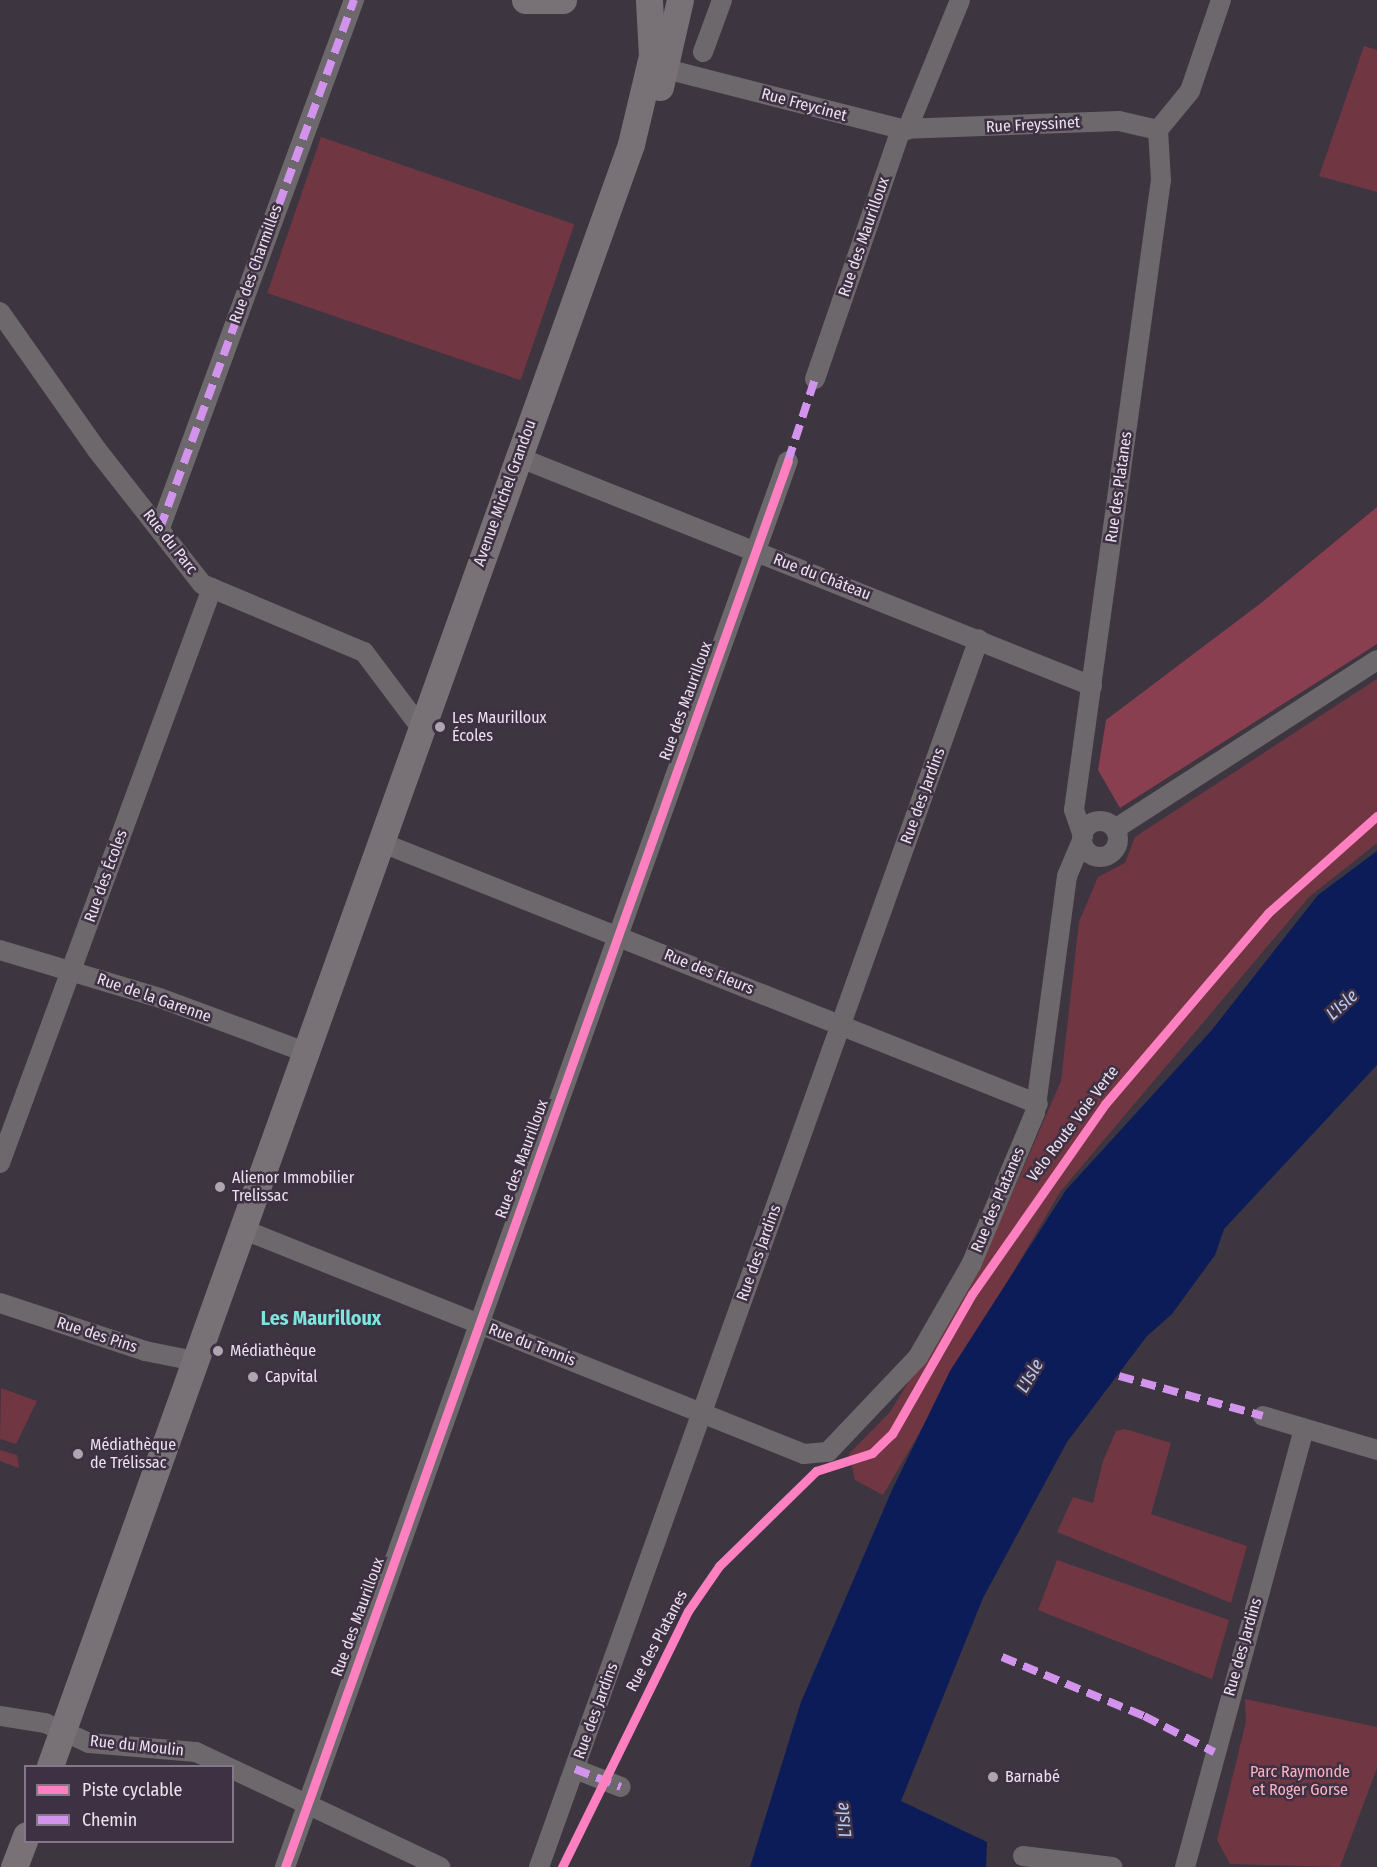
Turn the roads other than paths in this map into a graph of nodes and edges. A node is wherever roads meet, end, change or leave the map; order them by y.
1 (354, 0) edge
2 (525, 0) edge
3 (563, 0) edge
4 (680, 0) edge
5 (722, 0) edge
6 (960, 0) edge
7 (1221, 0) edge
8 (650, 9) edge
9 (675, 41) junction
10 (704, 52) dead end
11 (666, 69) junction
12 (701, 79) junction
13 (904, 130) junction
14 (1158, 130) junction
15 (631, 144) junction
16 (0, 312) edge
17 (815, 379) dead end
18 (518, 457) junction
19 (788, 461) dead end
20 (160, 528) junction
21 (756, 551) junction
22 (212, 588) junction
23 (979, 639) junction
24 (1377, 660) edge
25 (1092, 686) junction
26 (421, 728) junction
27 (1077, 794) junction
28 (1107, 825) junction
29 (380, 842) junction
30 (1087, 845) junction
31 (618, 936) junction
32 (0, 950) edge
33 (71, 970) junction
34 (841, 1025) junction
35 (305, 1052) junction
36 (1038, 1104) junction
37 (0, 1163) edge
38 (242, 1229) junction
39 (0, 1303) edge
40 (479, 1324) junction
41 (195, 1361) junction
42 (703, 1411) junction
43 (1263, 1416) dead end
44 (1304, 1429) junction
45 (1377, 1450) edge
46 (822, 1454) joint
47 (0, 1716) edge
48 (63, 1731) junction
49 (51, 1765) edge
50 (226, 1765) edge
51 (234, 1769) edge
52 (574, 1769) junction
53 (621, 1787) dead end
54 (308, 1801) junction
55 (24, 1840) edge
56 (1023, 1856) dead end
57 (1101, 1866) edge
58 (14, 1867) edge
59 (285, 1867) edge
60 (440, 1867) edge
61 (540, 1867) edge
62 (1185, 1867) edge

1 - 20 street, Rue des Charmilles
2 - 3 main road
4 - 9 main road, Avenue Michel Grandou
5 - 10 street
6 - 13 street, Rue des Maurilloux
7 - 14 street
8 - 11 street
8 - 15 main road, Avenue Michel Grandou
9 - 11 main road, Avenue Michel Grandou
9 - 12 street
11 - 12 street, Rue Freycinet
11 - 15 main road, Avenue Michel Grandou
12 - 13 street, Rue Freycinet
13 - 14 street, Rue Freyssinet
13 - 17 street, Rue des Maurilloux
14 - 25 street, Rue des Platanes
15 - 18 main road, Avenue Michel Grandou
16 - 20 street, Rue du Parc
18 - 21 street, Rue du Château
18 - 26 main road, Avenue Michel Grandou
19 - 21 street, Rue des Maurilloux
20 - 22 street, Rue du Parc
21 - 23 street, Rue du Château
21 - 31 street, Rue des Maurilloux
22 - 26 street, Rue du Parc
22 - 33 street, Rue des Écoles
23 - 25 street, Rue du Château
23 - 34 street, Rue des Jardins
24 - 28 street, Rue des Platanes
25 - 27 street, Rue des Platanes
26 - 29 main road, Avenue Michel Grandou
27 - 28 street
27 - 30 street, Rue des Platanes
28 - 30 street, Rue des Platanes
28 - 30 street
29 - 31 street, Rue des Fleurs
29 - 35 main road, Avenue Michel Grandou
30 - 36 street, Rue des Platanes
31 - 34 street, Rue des Fleurs
31 - 40 street, Rue des Maurilloux
32 - 33 street, Rue de la Garenne
33 - 35 street, Rue de la Garenne
33 - 37 street, Rue des Écoles
34 - 36 street, Rue des Fleurs
34 - 42 street, Rue des Jardins
35 - 38 main road, Avenue Michel Grandou
36 - 46 street, Rue des Platanes
38 - 40 street, Rue du Tennis
38 - 41 main road, Avenue Michel Grandou
39 - 41 street, Rue des Pins
40 - 42 street, Rue du Tennis
40 - 54 street, Rue des Maurilloux
41 - 48 main road, Avenue Michel Grandou
42 - 46 street, Rue du Tennis
42 - 52 street, Rue des Jardins
43 - 44 street
44 - 45 street
44 - 62 street, Rue des Jardins
47 - 48 street, Rue du Moulin
48 - 49 main road, Avenue Michel Grandou
48 - 50 street, Rue du Moulin
51 - 54 street, Rue du Moulin
52 - 53 street
52 - 61 street, Rue des Jardins
54 - 59 street, Rue des Maurilloux
54 - 60 street, Rue du Moulin
55 - 58 main road
56 - 57 street

